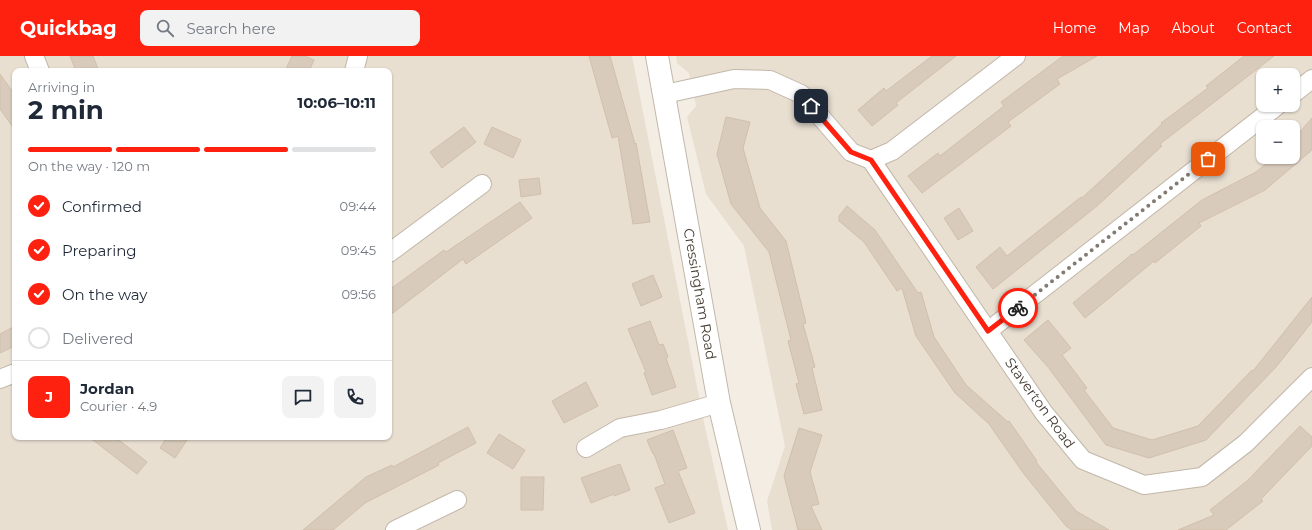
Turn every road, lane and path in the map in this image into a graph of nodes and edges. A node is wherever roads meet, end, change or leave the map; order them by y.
1 (34, 56) edge
2 (358, 56) edge
3 (657, 56) edge
4 (1016, 56) edge
5 (39, 68) edge
6 (355, 68) edge
7 (1312, 79) edge
8 (1300, 88) edge
9 (665, 94) junction
10 (1269, 112) edge
11 (871, 160) junction
12 (482, 184) dead end
13 (392, 251) edge
14 (988, 331) junction
15 (12, 374) edge
16 (1312, 377) edge
17 (0, 379) edge
18 (719, 403) junction
19 (586, 448) dead end
20 (457, 500) dead end
21 (395, 530) edge
22 (749, 530) edge

1 - 5 street
2 - 6 street
3 - 9 street, Cressingham Road
4 - 11 street
7 - 8 street
9 - 11 street
9 - 18 street, Cressingham Road
10 - 14 street
11 - 14 street, Staverton Road
12 - 13 street
14 - 16 street, Staverton Road
15 - 17 street
18 - 19 street
18 - 22 street, Cressingham Road
20 - 21 street

